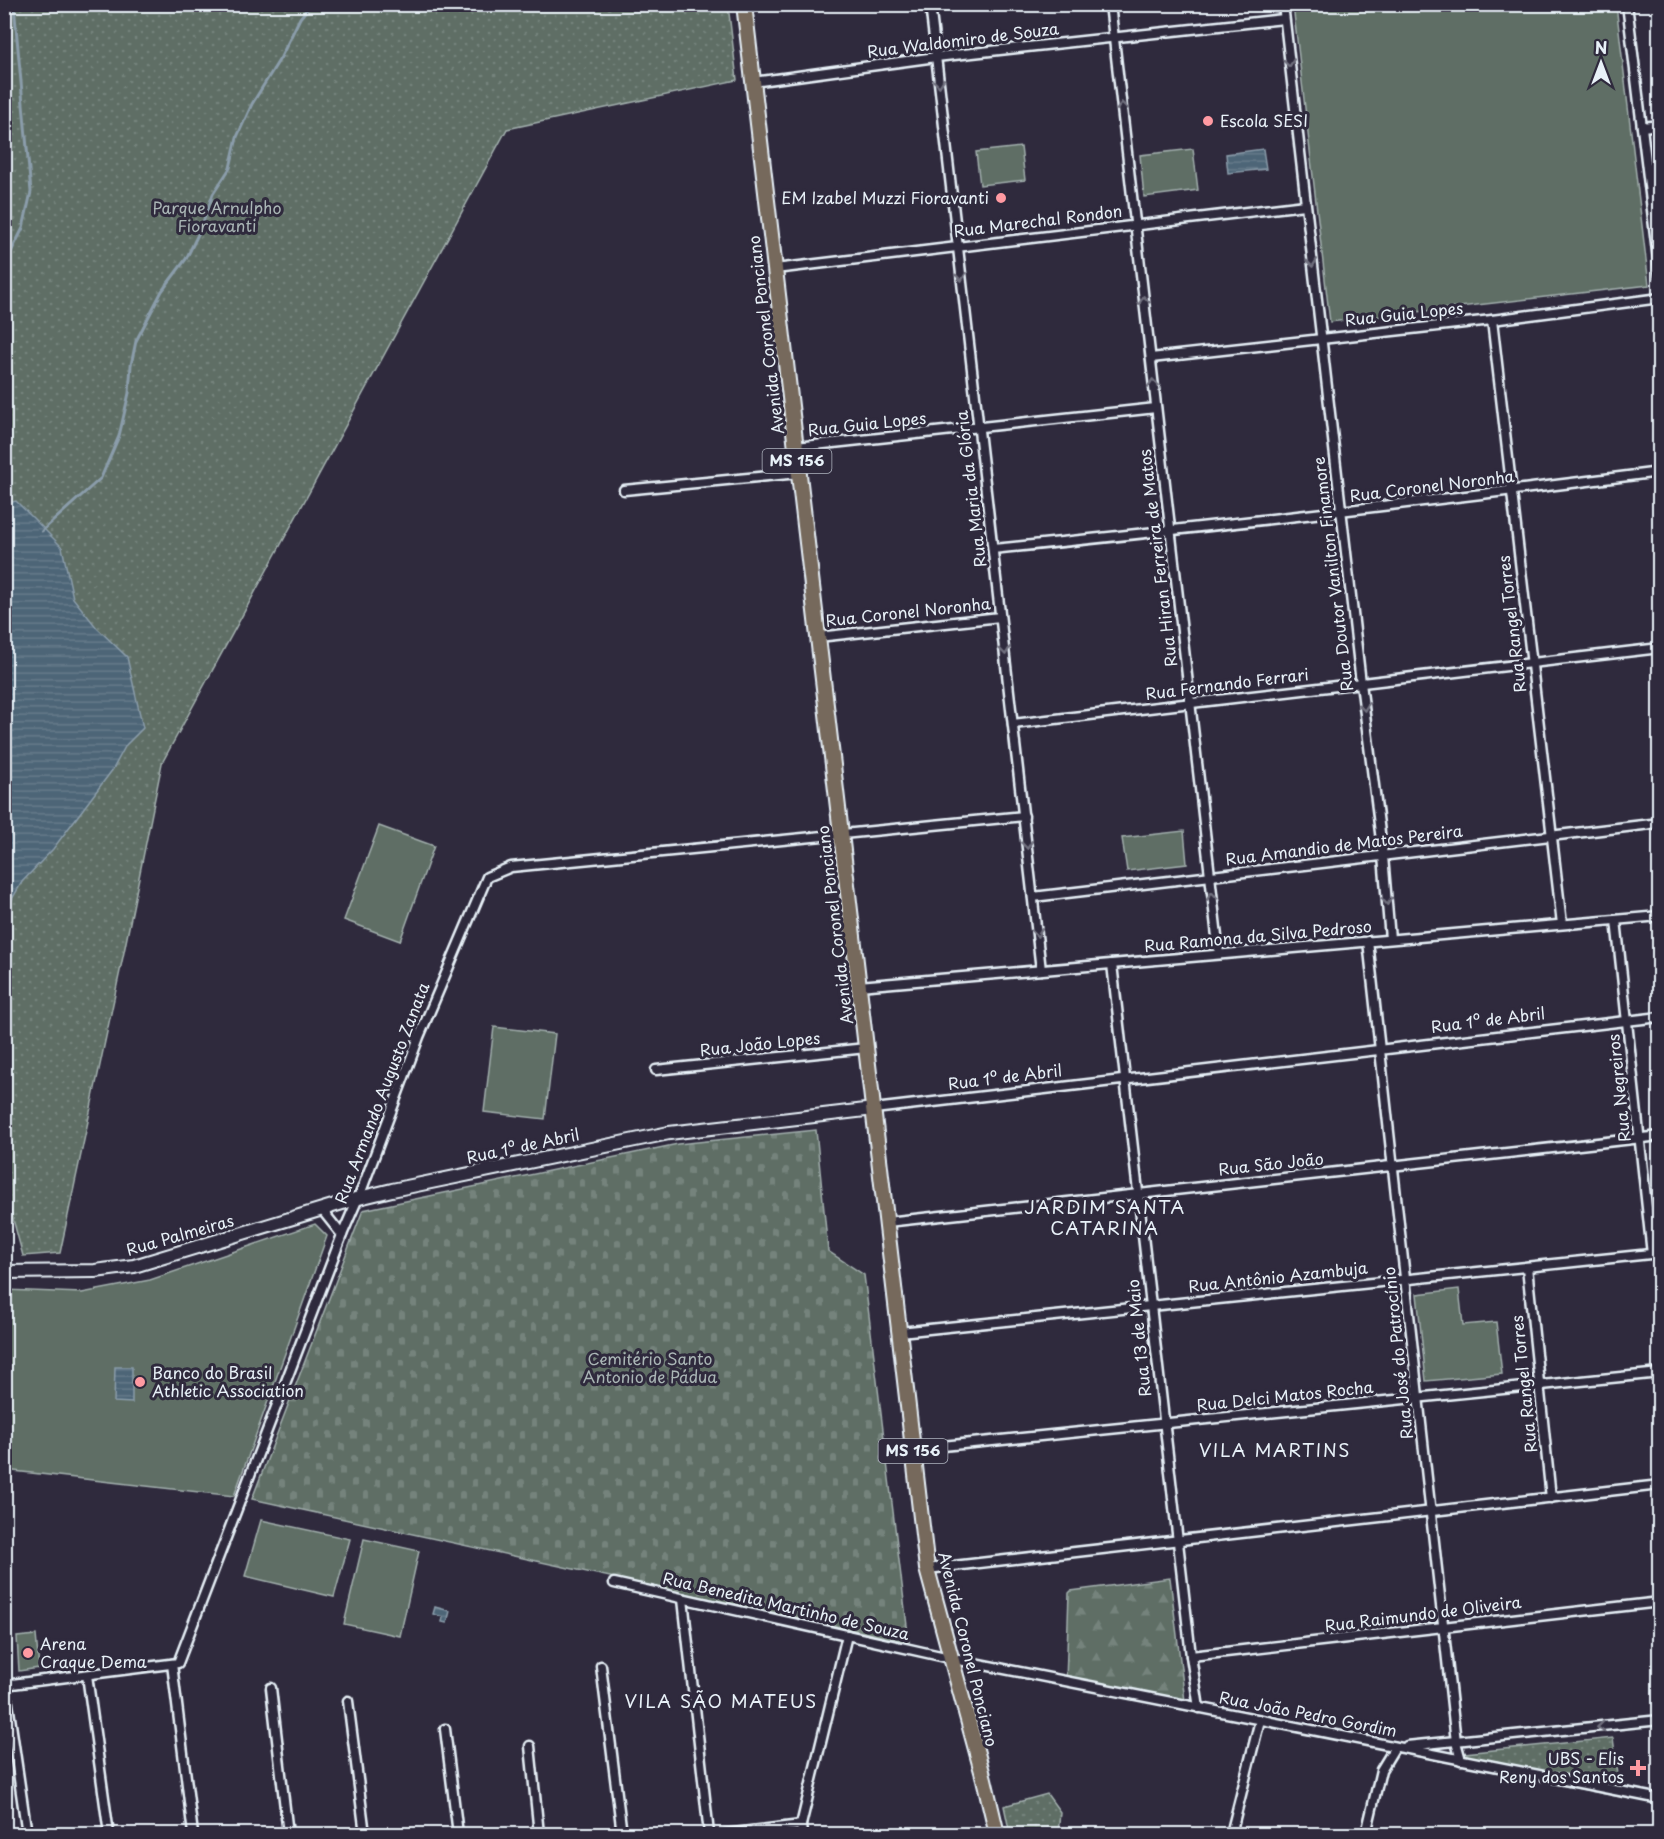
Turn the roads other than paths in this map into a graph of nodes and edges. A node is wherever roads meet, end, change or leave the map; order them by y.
1 (744, 4) edge
2 (930, 4) edge
3 (1110, 4) edge
4 (1283, 4) edge
5 (1627, 4) edge
6 (1284, 19) junction
7 (1114, 38) junction
8 (936, 57) junction
9 (753, 82) junction
10 (1659, 124) edge
11 (1642, 127) junction
12 (1305, 205) junction
13 (1135, 225) junction
14 (958, 246) junction
15 (775, 269) junction
16 (1659, 276) edge
17 (1659, 298) edge
18 (1492, 320) junction
19 (1321, 338) junction
20 (1151, 358) junction
21 (1156, 408) junction
22 (978, 426) junction
23 (796, 447) junction
24 (1659, 472) edge
25 (799, 473) junction
26 (624, 490) dead end
27 (1512, 491) junction
28 (1341, 512) junction
29 (1171, 532) junction
30 (993, 549) junction
31 (1000, 616) junction
32 (818, 636) junction
33 (1659, 648) edge
34 (1532, 662) junction
35 (1361, 683) junction
36 (1190, 704) junction
37 (1013, 724) junction
38 (1024, 816) junction
39 (1659, 823) edge
40 (841, 833) junction
41 (1552, 836) junction
42 (1383, 856) junction
43 (1210, 876) junction
44 (1033, 897) junction
45 (1659, 916) edge
46 (1616, 920) junction
47 (1562, 924) junction
48 (1390, 939) junction
49 (1368, 941) junction
50 (1219, 954) junction
51 (1112, 964) junction
52 (1041, 970) junction
53 (859, 986) junction
54 (1659, 1017) edge
55 (1627, 1021) junction
56 (866, 1048) junction
57 (1380, 1050) junction
58 (656, 1070) dead end
59 (1125, 1079) junction
60 (874, 1109) junction
61 (1659, 1136) edge
62 (1639, 1138) junction
63 (1393, 1166) junction
64 (1138, 1194) junction
65 (359, 1198) junction
66 (322, 1210) junction
67 (887, 1222) junction
68 (342, 1235) junction
69 (1656, 1253) edge
70 (1527, 1267) junction
71 (4, 1272) edge
72 (1405, 1279) junction
73 (1151, 1306) junction
74 (900, 1332) junction
75 (1659, 1373) edge
76 (1539, 1385) junction
77 (1418, 1398) junction
78 (1164, 1424) junction
79 (913, 1449) junction
80 (1659, 1485) edge
81 (1551, 1498) junction
82 (1431, 1512) junction
83 (1178, 1541) junction
84 (927, 1569) junction
85 (614, 1584) dead end
86 (683, 1599) junction
87 (1659, 1602) edge
88 (1444, 1627) junction
89 (847, 1635) junction
90 (1191, 1656) junction
91 (950, 1658) junction
92 (172, 1664) junction
93 (601, 1666) dead end
94 (87, 1675) junction
95 (5, 1682) edge
96 (271, 1688) dead end
97 (348, 1701) dead end
98 (1199, 1708) junction
99 (1260, 1720) junction
100 (1659, 1720) edge
101 (445, 1729) dead end
102 (1456, 1742) junction
103 (530, 1746) dead end
104 (1395, 1747) junction
105 (1461, 1760) junction
106 (1659, 1799) edge
107 (802, 1830) edge
108 (27, 1834) edge
109 (110, 1834) edge
110 (193, 1834) edge
111 (288, 1834) edge
112 (365, 1834) edge
113 (458, 1834) edge
114 (539, 1834) edge
115 (622, 1834) edge
116 (710, 1834) edge
117 (725, 1834) edge
118 (997, 1834) edge
119 (1232, 1834) edge
120 (1366, 1834) edge

1 - 9 main road, Avenida Coronel Ponciano / MS 156
2 - 8 street, Rua Maria da Glória
3 - 7 street, Rua Hiran Ferreira de Matos
4 - 6 street, Rua Doutor Vanilton Finamore
5 - 11 street
6 - 7 street, Rua Waldomiro de Souza
6 -> 12 street, Rua Doutor Vanilton Finamore
7 - 8 street, Rua Waldomiro de Souza
13 -> 7 street, Rua Hiran Ferreira de Matos
8 - 9 street, Rua Waldomiro de Souza
8 -> 14 street, Rua Maria da Glória
9 - 15 main road, Avenida Coronel Ponciano / MS 156
10 - 11 street
11 - 16 street
12 - 13 street, Rua Marechal Rondon
12 -> 19 street, Rua Doutor Vanilton Finamore
13 - 14 street, Rua Marechal Rondon
20 -> 13 street, Rua Hiran Ferreira de Matos
14 - 15 street, Rua Marechal Rondon
14 -> 22 street, Rua Maria da Glória
15 - 23 main road, Avenida Coronel Ponciano / MS 156
17 - 18 street, Rua Guia Lopes
18 - 19 street, Rua Guia Lopes
18 - 27 street, Rua Rangel Torres
19 - 20 street, Rua Guia Lopes
19 - 28 street, Rua Doutor Vanilton Finamore
21 -> 20 street, Rua Hiran Ferreira de Matos
21 - 22 street, Rua Guia Lopes
21 - 29 street, Rua Hiran Ferreira de Matos
22 - 23 street, Rua Guia Lopes
22 - 30 street, Rua Maria da Glória
23 - 25 main road, Avenida Coronel Ponciano / MS 156
24 - 27 street, Rua Coronel Noronha
25 - 26 street
25 - 32 main road, Avenida Coronel Ponciano / MS 156
27 - 28 street, Rua Coronel Noronha
27 - 34 street, Rua Rangel Torres
28 - 29 street, Rua Coronel Noronha
28 - 35 street, Rua Doutor Vanilton Finamore
29 - 30 street, Rua Coronel Noronha
29 - 36 street, Rua Hiran Ferreira de Matos
30 - 31 street, Rua Maria da Glória
31 - 32 street, Rua Coronel Noronha
31 -> 37 street, Rua Maria da Glória
32 - 40 main road, Avenida Coronel Ponciano / MS 156
33 - 34 street, Rua Fernando Ferrari
34 - 35 street, Rua Fernando Ferrari
34 - 41 street, Rua Rangel Torres
35 - 36 street, Rua Fernando Ferrari
35 -> 42 street, Rua Doutor Vanilton Finamore
36 - 37 street, Rua Fernando Ferrari
36 - 43 street, Rua Hiran Ferreira de Matos
37 - 38 street, Rua Maria da Glória
38 - 40 street, Rua Armando Augusto Zanata
38 -> 44 street, Rua Maria da Glória
39 - 41 street, Rua Amandio de Matos Pereira
40 - 53 main road, Avenida Coronel Ponciano / MS 156
40 - 65 street, Rua Armando Augusto Zanata
41 - 42 street, Rua Amandio de Matos Pereira
41 - 47 street, Rua Rangel Torres
42 - 43 street, Rua Amandio de Matos Pereira
42 -> 48 street, Rua Doutor Vanilton Finamore
43 - 44 street, Rua Amandio de Matos Pereira
50 -> 43 street, Rua Hiran Ferreira de Matos
44 -> 52 street, Rua Maria da Glória
45 - 46 street, Rua Ramona da Silva Pedroso
46 - 47 street, Rua Ramona da Silva Pedroso
46 - 55 street, Rua Negreiros
47 - 48 street, Rua Ramona da Silva Pedroso
48 - 49 street, Rua Ramona da Silva Pedroso
49 - 50 street, Rua Ramona da Silva Pedroso
49 - 57 street, Rua José do Patrocínio
50 - 51 street, Rua Ramona da Silva Pedroso
51 - 52 street, Rua Ramona da Silva Pedroso
51 - 59 street, Rua 13 de Maio
52 - 53 street, Rua Ramona da Silva Pedroso
53 - 56 main road, Avenida Coronel Ponciano / MS 156
54 - 55 street, Rua 1º de Abril
55 - 57 street, Rua 1º de Abril
55 - 62 street, Rua Negreiros
56 - 58 street, Rua João Lopes
56 - 60 main road, Avenida Coronel Ponciano / MS 156
57 - 59 street, Rua 1º de Abril
57 - 63 street, Rua José do Patrocínio
59 - 60 street, Rua 1º de Abril
59 - 64 street, Rua 13 de Maio
60 - 65 street, Rua 1º de Abril
60 - 67 main road, Avenida Coronel Ponciano / MS 156
61 - 62 street, Rua São João
62 - 63 street, Rua São João
62 - 69 street, Rua Negreiros
63 - 64 street, Rua São João
63 - 72 street, Rua José do Patrocínio
64 - 67 street, Rua São João
64 - 73 street, Rua 13 de Maio
65 - 66 street, Rua Palmeiras
65 - 68 street, Rua Armando Augusto Zanata
66 - 68 street
66 - 71 street, Rua Palmeiras
67 - 74 main road, Avenida Coronel Ponciano / MS 156
68 - 92 street, Rua Armando Augusto Zanata
69 - 70 street, Rua Antônio Azambuja
70 - 72 street, Rua Antônio Azambuja
70 - 76 street, Rua Rangel Torres
72 - 73 street, Rua Antônio Azambuja
72 - 77 street, Rua José do Patrocínio
73 - 74 street, Rua Antônio Azambuja
73 - 78 street, Rua 13 de Maio
74 - 79 main road, Avenida Coronel Ponciano / MS 156
75 - 76 street, Rua Delci Matos Rocha
76 - 77 street, Rua Delci Matos Rocha
76 - 81 street, Rua Rangel Torres
77 - 78 street, Rua Delci Matos Rocha
77 - 82 street, Rua José do Patrocínio
78 - 79 street, Rua Delci Matos Rocha
78 - 83 street, Rua 13 de Maio
79 - 84 main road, Avenida Coronel Ponciano / MS 156
80 - 81 street
81 - 82 street
82 - 83 street
82 - 88 street, Rua José do Patrocínio
83 - 84 street
83 - 90 street, Rua 13 de Maio
84 - 91 main road, Avenida Coronel Ponciano / MS 156
85 - 86 street, Rua Benedita Martinho de Souza
86 - 89 street, Rua Benedita Martinho de Souza
86 - 116 street
87 - 88 street, Rua Raimundo de Oliveira
88 - 90 street, Rua Raimundo de Oliveira
88 - 102 street, Rua José do Patrocínio
89 - 91 street, Rua Benedita Martinho de Souza
89 - 107 street
90 - 98 street, Rua 13 de Maio
91 - 98 street, Rua João Pedro Gordim
91 - 118 main road, Avenida Coronel Ponciano / MS 156
92 - 94 street
92 - 110 street
93 - 115 street
94 - 95 street
94 - 109 street
95 - 108 street
96 - 111 street
97 - 112 street
98 - 99 street, Rua João Pedro Gordim
99 - 104 street, Rua João Pedro Gordim
99 - 119 street
100 -> 102 street
101 - 113 street
102 - 104 street
102 - 105 street, Rua José do Patrocínio
103 - 114 street
104 - 105 street, Rua João Pedro Gordim
104 - 120 street
105 - 106 street, Rua João Pedro Gordim
107 - 117 street

